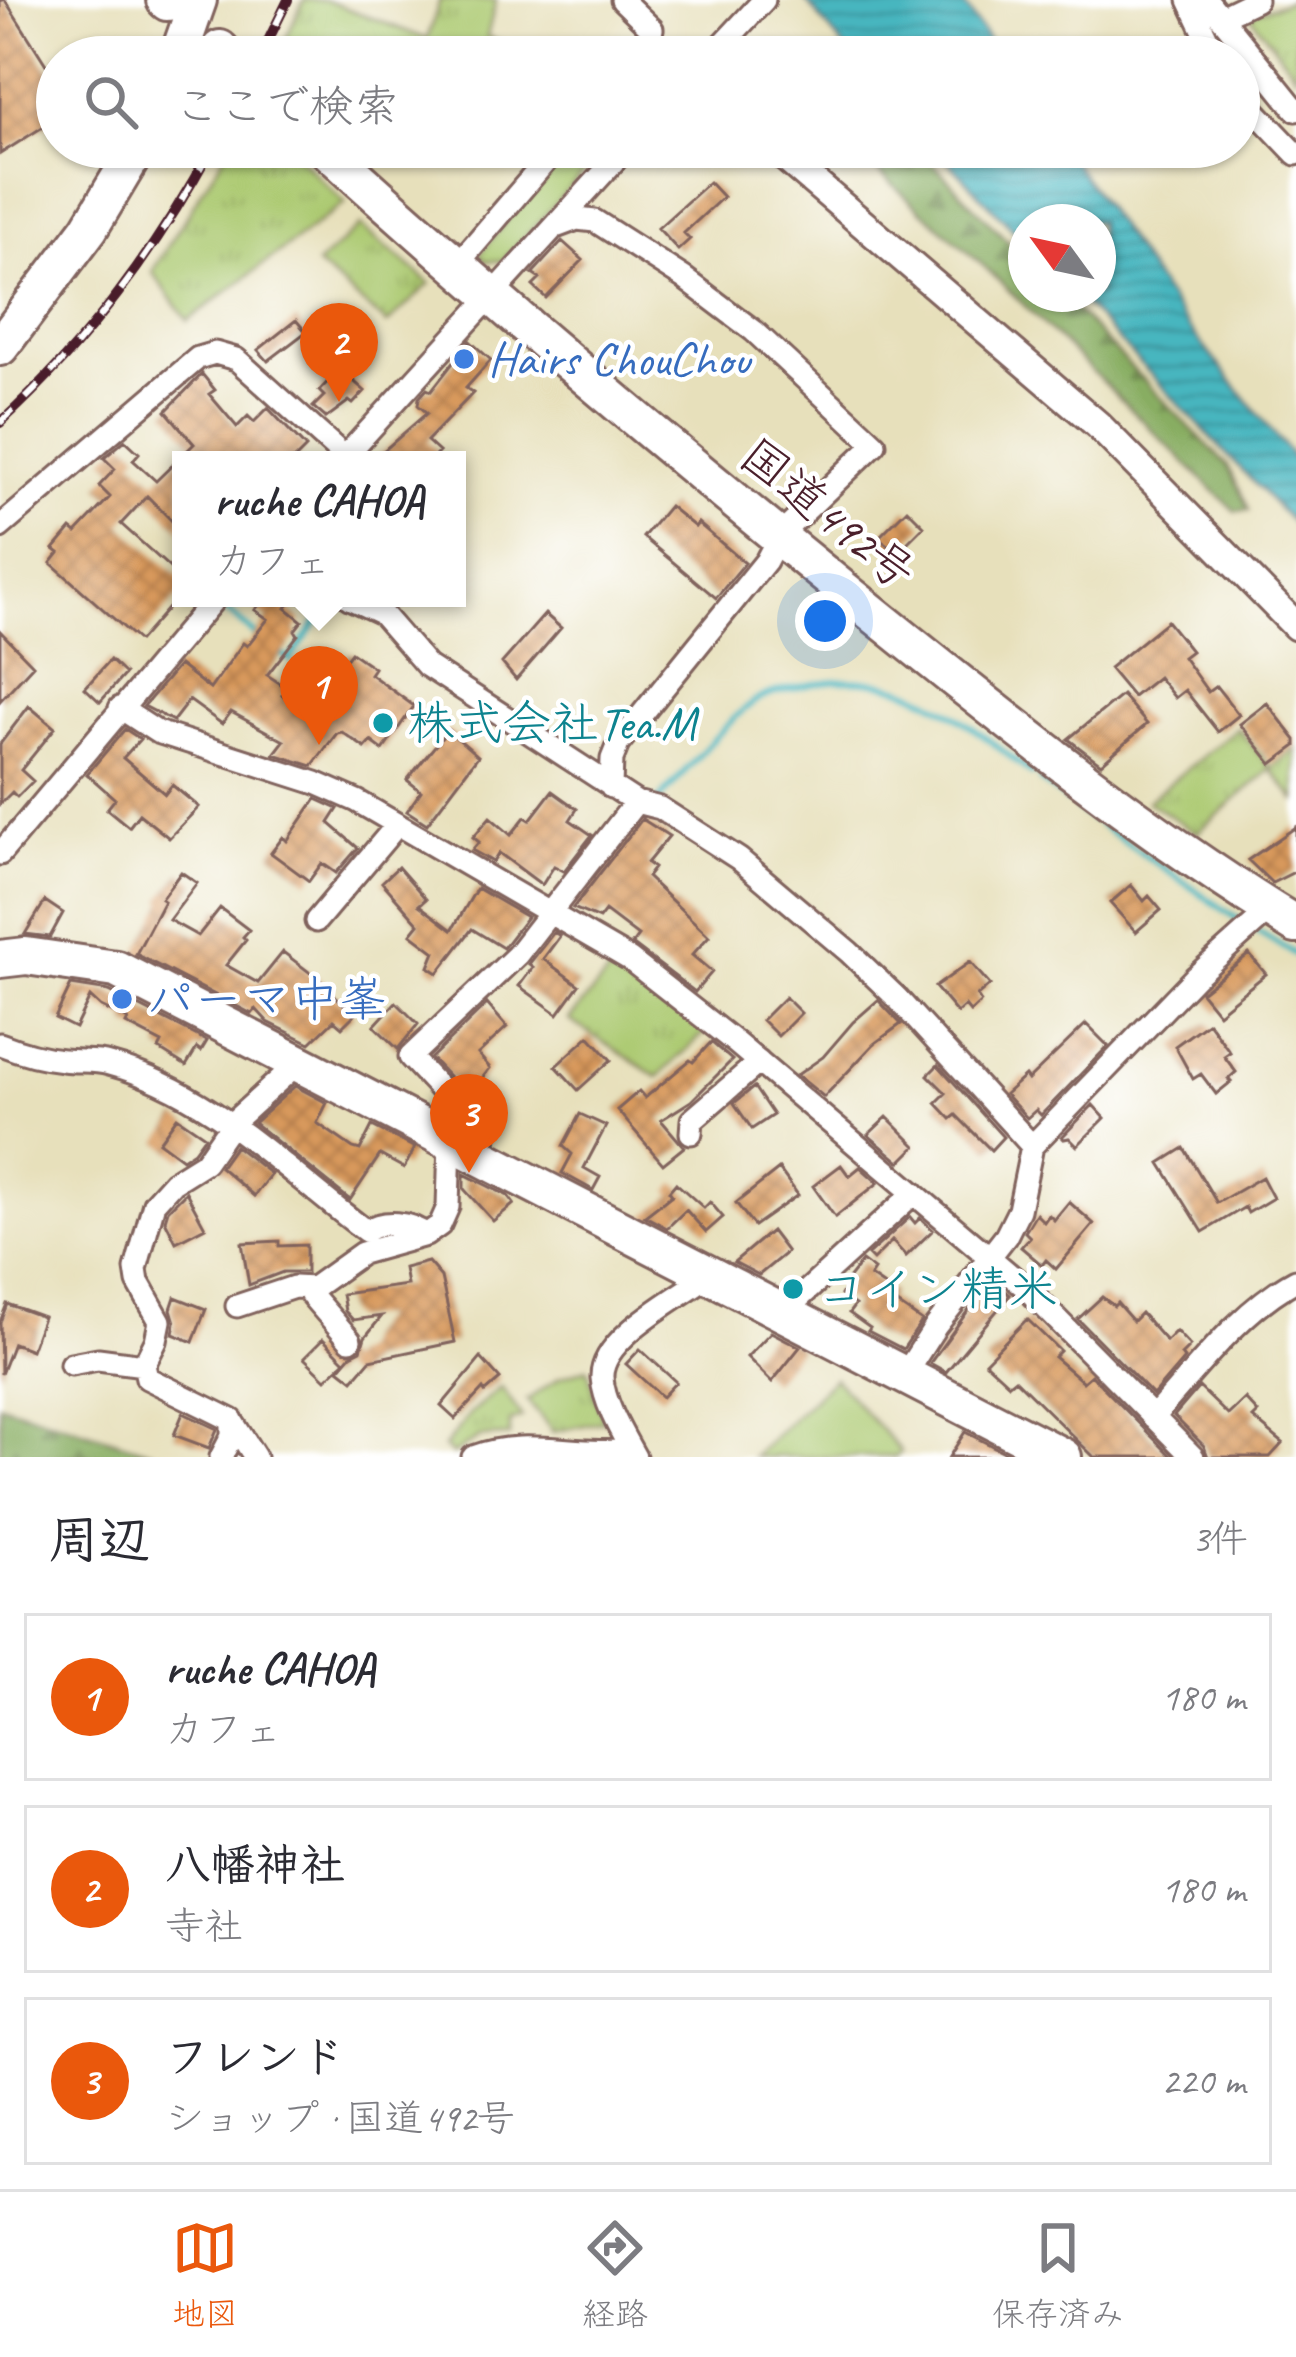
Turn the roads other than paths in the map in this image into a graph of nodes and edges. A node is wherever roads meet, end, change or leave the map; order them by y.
1 (622, 0) edge
2 (764, 0) edge
3 (1189, 0) edge
4 (1256, 0) edge
5 (176, 1) edge
6 (1214, 9) edge
7 (177, 36) edge
8 (650, 36) edge
9 (730, 36) edge
10 (1206, 36) edge
11 (1236, 36) edge
12 (1260, 66) edge
13 (1296, 110) edge
14 (1260, 116) edge
15 (1296, 154) edge
16 (125, 168) edge
17 (347, 168) edge
18 (540, 168) edge
19 (608, 168) edge
20 (798, 168) edge
21 (554, 228) junction
22 (456, 266) junction
23 (489, 296) junction
24 (0, 346) edge
25 (337, 451) edge
26 (350, 451) edge
27 (0, 527) edge
28 (778, 536) junction
29 (1275, 604) junction
30 (207, 607) edge
31 (368, 607) edge
32 (1296, 626) edge
33 (1296, 646) edge
34 (120, 708) junction
35 (611, 787) junction
36 (636, 802) junction
37 (397, 825) junction
38 (0, 854) edge
39 (548, 916) junction
40 (1283, 917) edge
41 (316, 921) dead end
42 (0, 958) edge
43 (0, 1044) edge
44 (759, 1062) junction
45 (297, 1064) junction
46 (232, 1124) junction
47 (691, 1133) dead end
48 (460, 1146) junction
49 (1031, 1146) junction
50 (914, 1193) junction
51 (426, 1234) junction
52 (989, 1261) junction
53 (707, 1271) junction
54 (1296, 1280) edge
55 (313, 1288) junction
56 (238, 1306) dead end
57 (785, 1312) junction
58 (350, 1340) dead end
59 (71, 1364) dead end
60 (144, 1365) junction
61 (905, 1374) junction
62 (1153, 1417) junction
63 (232, 1420) junction
64 (633, 1454) edge
65 (220, 1457) edge
66 (255, 1457) edge
67 (473, 1457) edge
68 (1064, 1457) edge
69 (1192, 1457) edge

1 - 8 street
2 - 9 street
3 - 10 street
4 - 6 street
5 - 7 highway
6 - 11 street
12 - 13 street
14 - 15 street
16 - 24 highway
17 - 22 highway, 国道492号
18 - 22 street
19 - 21 street
20 - 29 street
21 - 23 street
21 - 28 street
22 - 23 highway, 国道492号
23 - 26 street
23 - 28 highway, 国道492号
25 - 27 street
28 - 35 street
28 - 40 highway, 国道492号
29 - 32 street
29 - 33 street
30 - 34 street
31 - 35 street
34 - 37 street
34 - 38 street
35 - 36 street
36 - 39 street
36 - 49 street
37 - 39 street
37 - 41 street
39 - 44 street
39 - 48 street
40 - 49 street
42 - 45 highway
43 - 46 street
44 - 47 street
44 - 50 street
45 - 46 street
45 - 48 highway
46 - 51 street
46 - 60 street
48 - 51 street
48 - 53 highway
49 - 52 street
50 - 52 street
50 - 57 street
51 - 55 street
52 - 61 street
52 - 62 street
53 - 57 highway
53 - 64 street
54 - 62 street
55 - 56 street
55 - 58 street
57 - 61 highway
59 - 60 street
60 - 63 street
61 - 68 highway
62 - 69 street
63 - 65 street
63 - 66 street
64 - 67 street

